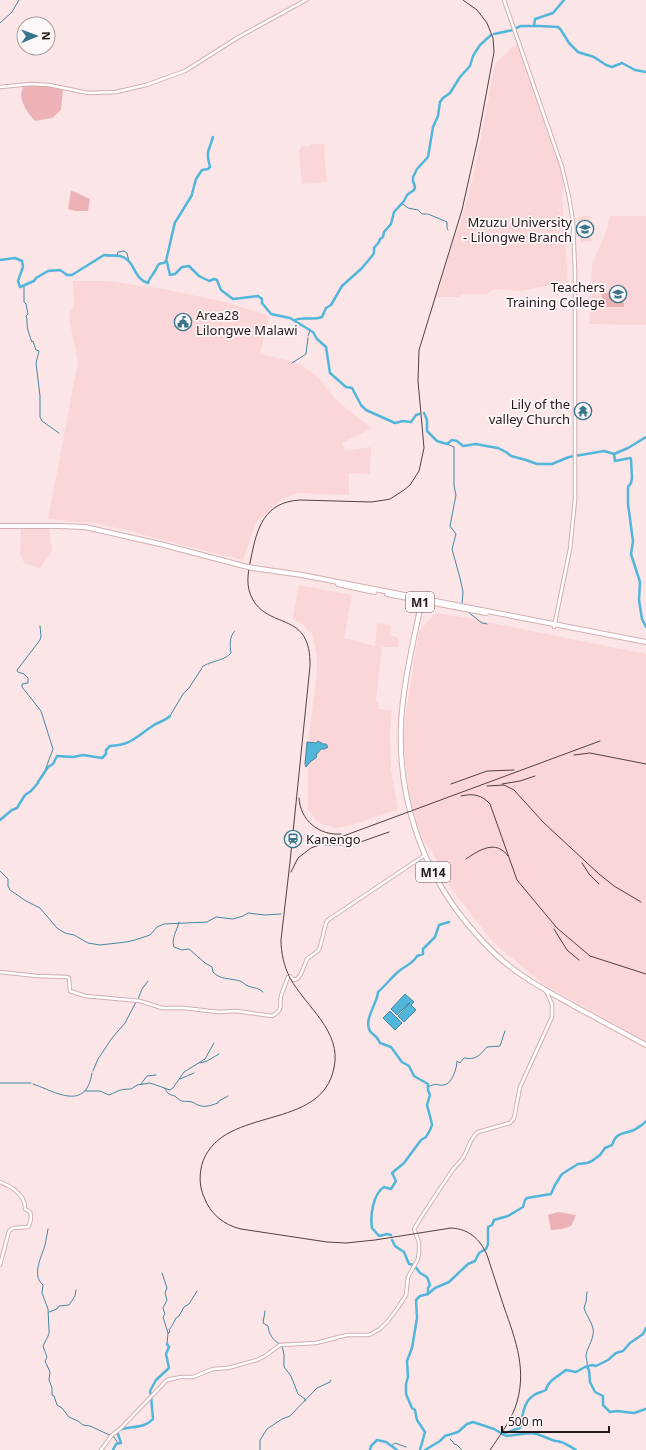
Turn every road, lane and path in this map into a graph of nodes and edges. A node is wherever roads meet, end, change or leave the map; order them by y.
1 (306, 0) edge
2 (504, 0) edge
3 (0, 87) edge
4 (0, 527) edge
5 (421, 600) junction
6 (555, 626) junction
7 (646, 642) edge
8 (425, 855) junction
9 (0, 972) edge
10 (544, 990) junction
11 (646, 1045) edge
12 (0, 1182) edge
13 (0, 1265) edge
14 (101, 1450) edge

1 - 3 street
2 - 6 street
4 - 5 highway, M1, bridge
5 - 6 highway, M1
5 - 8 highway, M14
6 - 7 highway, M1
8 - 9 street
8 - 10 highway, M14
10 - 11 highway, M14
10 - 14 street
12 - 13 street

